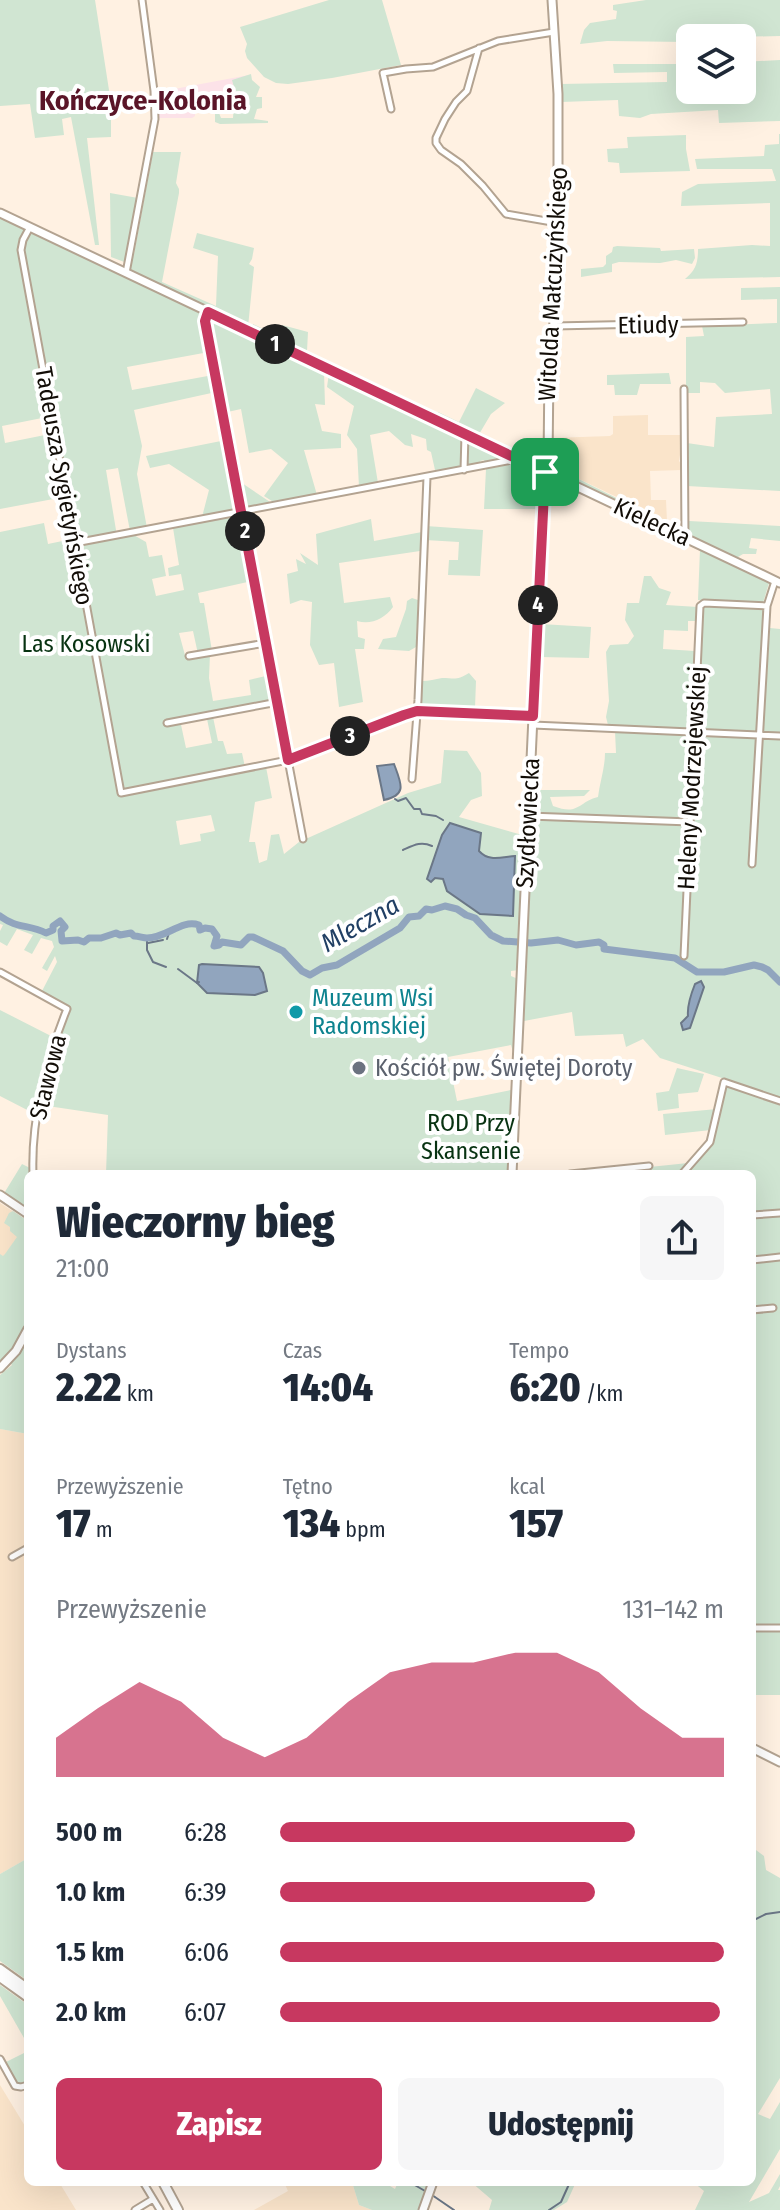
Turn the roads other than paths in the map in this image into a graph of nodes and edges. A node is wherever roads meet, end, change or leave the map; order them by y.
1 (142, 0) edge
2 (552, 0) edge
3 (554, 32) junction
4 (479, 48) junction
5 (391, 109) dead end
6 (0, 213) edge
7 (558, 223) junction
8 (30, 227) junction
9 (126, 273) junction
10 (208, 312) junction
11 (743, 322) dead end
12 (553, 326) junction
13 (684, 389) dead end
14 (465, 434) junction
15 (501, 451) junction
16 (518, 459) junction
17 (496, 464) junction
18 (464, 470) junction
19 (545, 472) junction
20 (427, 477) junction
21 (241, 512) junction
22 (685, 538) junction
23 (75, 543) junction
24 (777, 582) edge
25 (767, 606) junction
26 (266, 643) junction
27 (189, 656) dead end
28 (278, 702) junction
29 (417, 711) junction
30 (533, 721) junction
31 (167, 723) dead end
32 (694, 731) junction
33 (761, 736) junction
34 (780, 736) edge
35 (288, 760) junction
36 (412, 779) dead end
37 (529, 816) junction
38 (690, 822) junction
39 (303, 839) dead end
40 (752, 864) dead end
41 (684, 956) dead end
42 (0, 972) edge
43 (780, 1101) edge
44 (649, 1166) dead end
45 (33, 1170) edge
46 (512, 1170) edge
47 (610, 1170) edge
48 (686, 1170) edge
49 (0, 1195) edge
50 (24, 1211) edge
51 (780, 1213) edge
52 (756, 1215) edge
53 (780, 1257) edge
54 (756, 1260) edge
55 (773, 1308) dead end
56 (756, 1310) edge
57 (24, 1336) edge
58 (0, 1368) edge
59 (24, 1550) edge
60 (12, 1557) dead end
61 (756, 1628) edge
62 (780, 1628) edge
63 (756, 1750) edge
64 (780, 1762) edge
65 (0, 1969) edge
66 (0, 1977) edge
67 (24, 1986) edge
68 (24, 1994) edge
69 (0, 2059) edge
70 (24, 2086) edge
71 (145, 2186) edge
72 (162, 2186) edge
73 (432, 2186) edge
74 (153, 2199) junction
75 (426, 2208) edge
76 (135, 2210) edge
77 (160, 2210) edge
78 (176, 2210) edge

1 - 9 street
2 - 3 street, Witolda Małcużyńskiego
3 - 4 street
3 - 7 street, Witolda Małcużyńskiego
4 - 5 street
4 - 7 street
6 - 8 street, Kielecka
7 - 12 street, Witolda Małcużyńskiego
8 - 9 street, Kielecka
8 - 23 street, Tadeusza Sygietyńskiego
9 - 10 street, Kielecka
10 - 14 street, Kielecka
10 - 21 street
11 - 12 street, Etiudy
12 - 19 street, Witolda Małcużyńskiego
13 - 22 street
14 - 15 street, Kielecka
14 - 18 street
15 - 16 street, Kielecka
15 - 17 street
16 - 17 street
16 - 19 street, Kielecka
17 - 18 street
18 - 20 street
19 - 22 street, Kielecka
19 - 30 street, Szydłowiecka
20 - 21 street
20 - 29 street
21 - 23 street
21 - 26 street
22 - 24 street, Kielecka
23 - 35 street, Tadeusza Sygietyńskiego
24 - 25 street
25 - 32 street, Heleny Modrzejewskiej
25 - 33 street
26 - 27 street
26 - 28 street
28 - 31 street
28 - 35 street
29 - 30 street
29 - 35 street
29 - 36 street
30 - 32 street
30 - 37 street, Szydłowiecka
32 - 33 street
32 - 38 street, Heleny Modrzejewskiej
33 - 34 street
33 - 40 street
35 - 39 street
37 - 38 street
37 - 46 street, Szydłowiecka
38 - 41 street, Heleny Modrzejewskiej
42 - 45 street, Stawowa
43 - 48 street
44 - 47 street
49 - 50 street
51 - 52 street
53 - 54 street
55 - 56 street
57 - 58 street
59 - 60 street
61 - 62 street
63 - 64 street
65 - 67 main road
66 - 68 main road
69 - 70 street
71 - 74 street
72 - 78 main road
73 - 75 street
74 - 76 street
74 - 77 street

